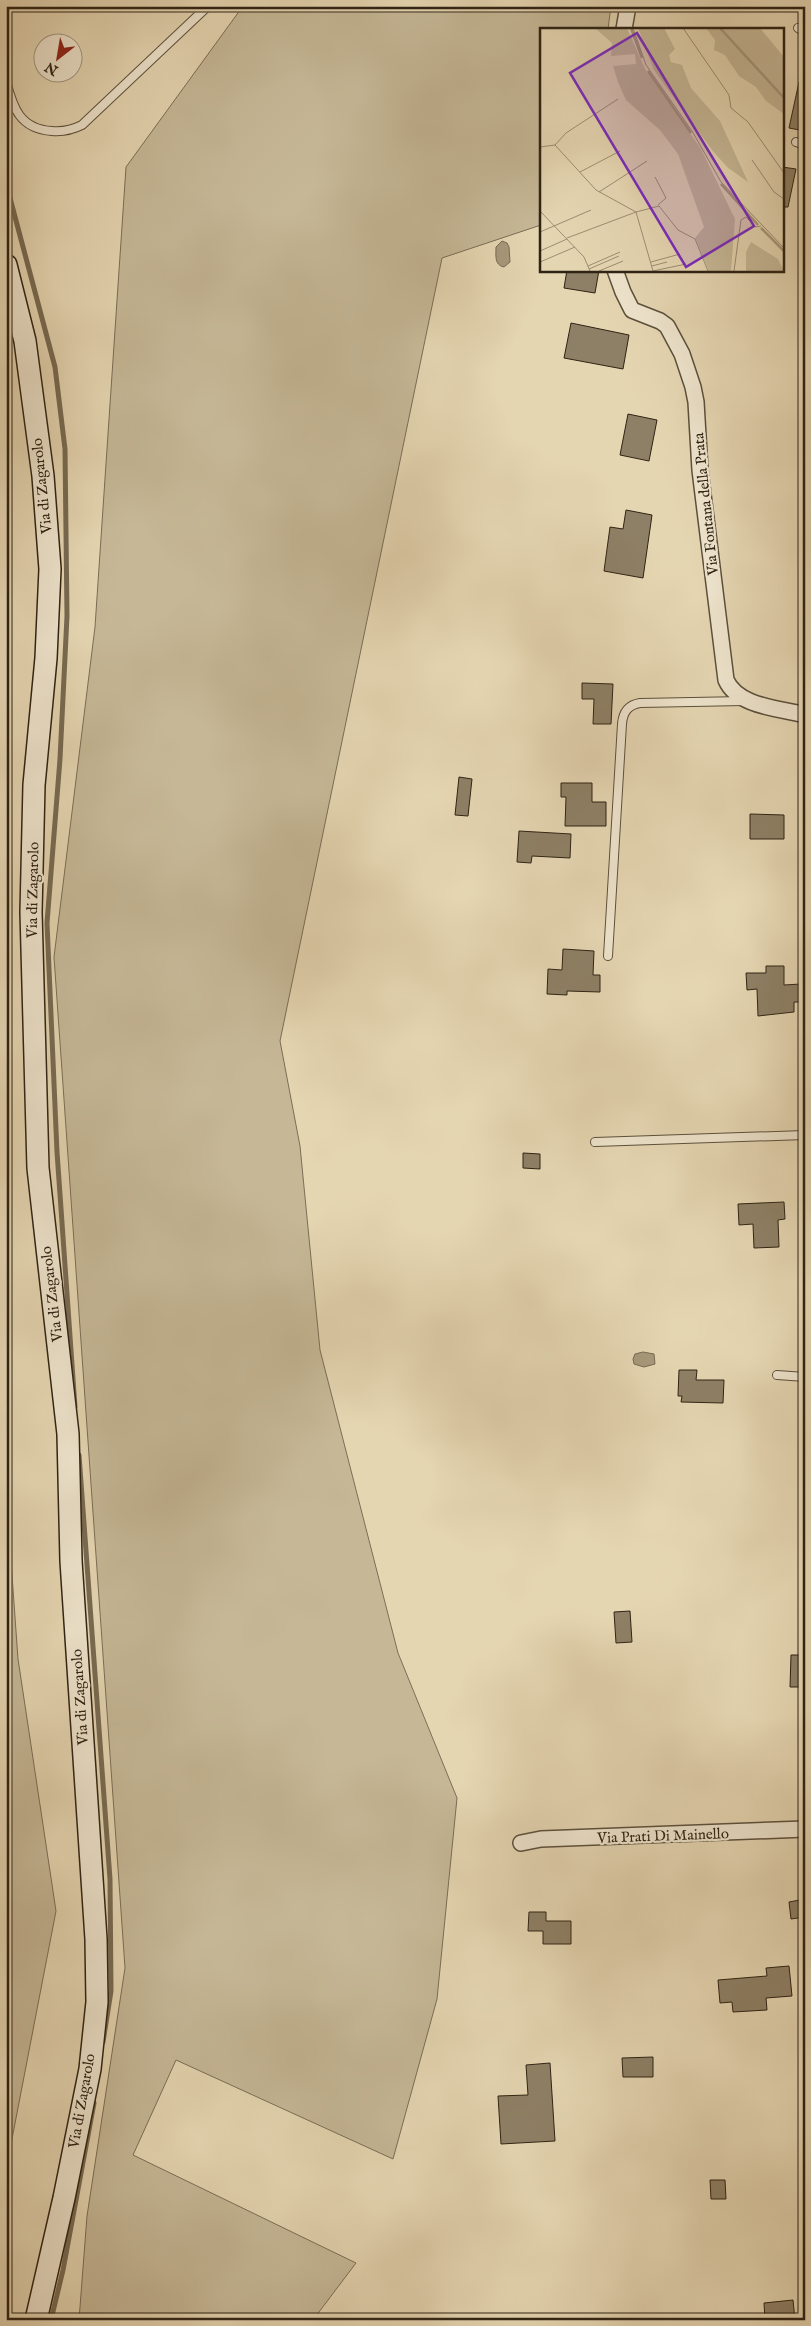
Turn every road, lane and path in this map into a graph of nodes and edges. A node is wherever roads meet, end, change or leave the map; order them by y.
1 (208, 6) edge
2 (628, 6) edge
3 (624, 28) edge
4 (6, 81) edge
5 (796, 142) dead end
6 (805, 145) edge
7 (6, 265) edge
8 (615, 271) edge
9 (748, 700) junction
10 (805, 715) edge
11 (608, 956) dead end
12 (805, 1135) edge
13 (596, 1142) dead end
14 (776, 1375) dead end
15 (805, 1377) edge
16 (805, 1829) edge
17 (521, 1843) dead end
18 (36, 2320) edge

1 - 4 lane
2 - 3 street
5 - 6 lane
7 - 18 main road, Via di Zagarolo
8 - 9 street, Via Fontana della Prata
9 - 10 street, Via Fontana della Prata
9 - 11 lane
12 - 13 lane
14 - 15 lane
16 - 17 street, Via Prati Di Mainello

